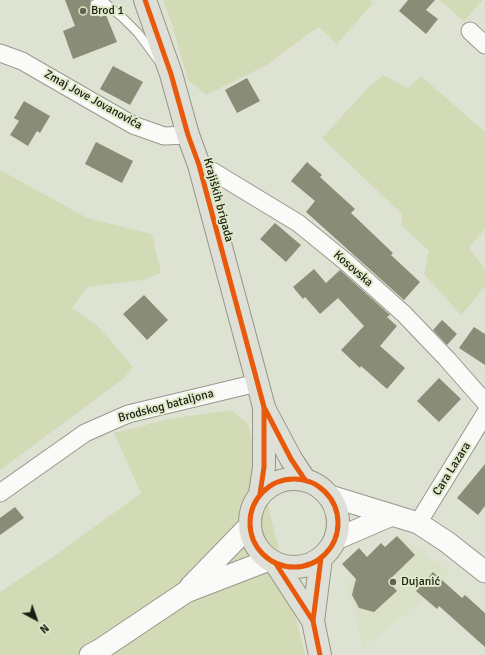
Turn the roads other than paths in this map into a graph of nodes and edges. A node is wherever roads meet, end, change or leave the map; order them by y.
1 (145, 0) edge
2 (96, 4) dead end
3 (470, 31) dead end
4 (485, 45) edge
5 (0, 53) edge
6 (171, 74) junction
7 (188, 135) junction
8 (199, 165) junction
9 (257, 383) junction
10 (485, 402) edge
11 (264, 407) junction
12 (485, 414) edge
13 (305, 480) junction
14 (0, 493) edge
15 (260, 494) junction
16 (330, 496) junction
17 (392, 515) junction
18 (418, 524) junction
19 (250, 525) junction
20 (336, 538) junction
21 (321, 558) junction
22 (272, 562) junction
23 (485, 572) edge
24 (186, 592) junction
25 (313, 621) junction
26 (90, 655) edge
27 (320, 655) edge

1 - 6 main road, Krajiških brigada
2 - 6 lane
3 - 4 street
5 - 7 street, Zmaj Jove Jovanovića
6 - 7 main road, Krajiških brigada
7 - 8 main road, Krajiških brigada
8 - 9 main road, Krajiških brigada
8 - 10 street, Kosovska
9 - 11 main road, Krajiških brigada
9 - 14 street, Brodskog bataljona
11 - 13 main road, Krajiških brigada
11 - 15 main road, Krajiških brigada
12 - 18 street, Cara Lazara
13 - 15 main road
13 - 16 main road
15 - 19 main road
16 - 17 street
16 - 20 main road
17 - 18 street
17 - 20 street
18 - 23 street
19 - 22 main road
19 - 24 street
20 - 21 main road
21 - 22 main road
21 - 25 main road
22 - 24 street
22 - 25 main road
24 - 26 street
25 - 27 main road

